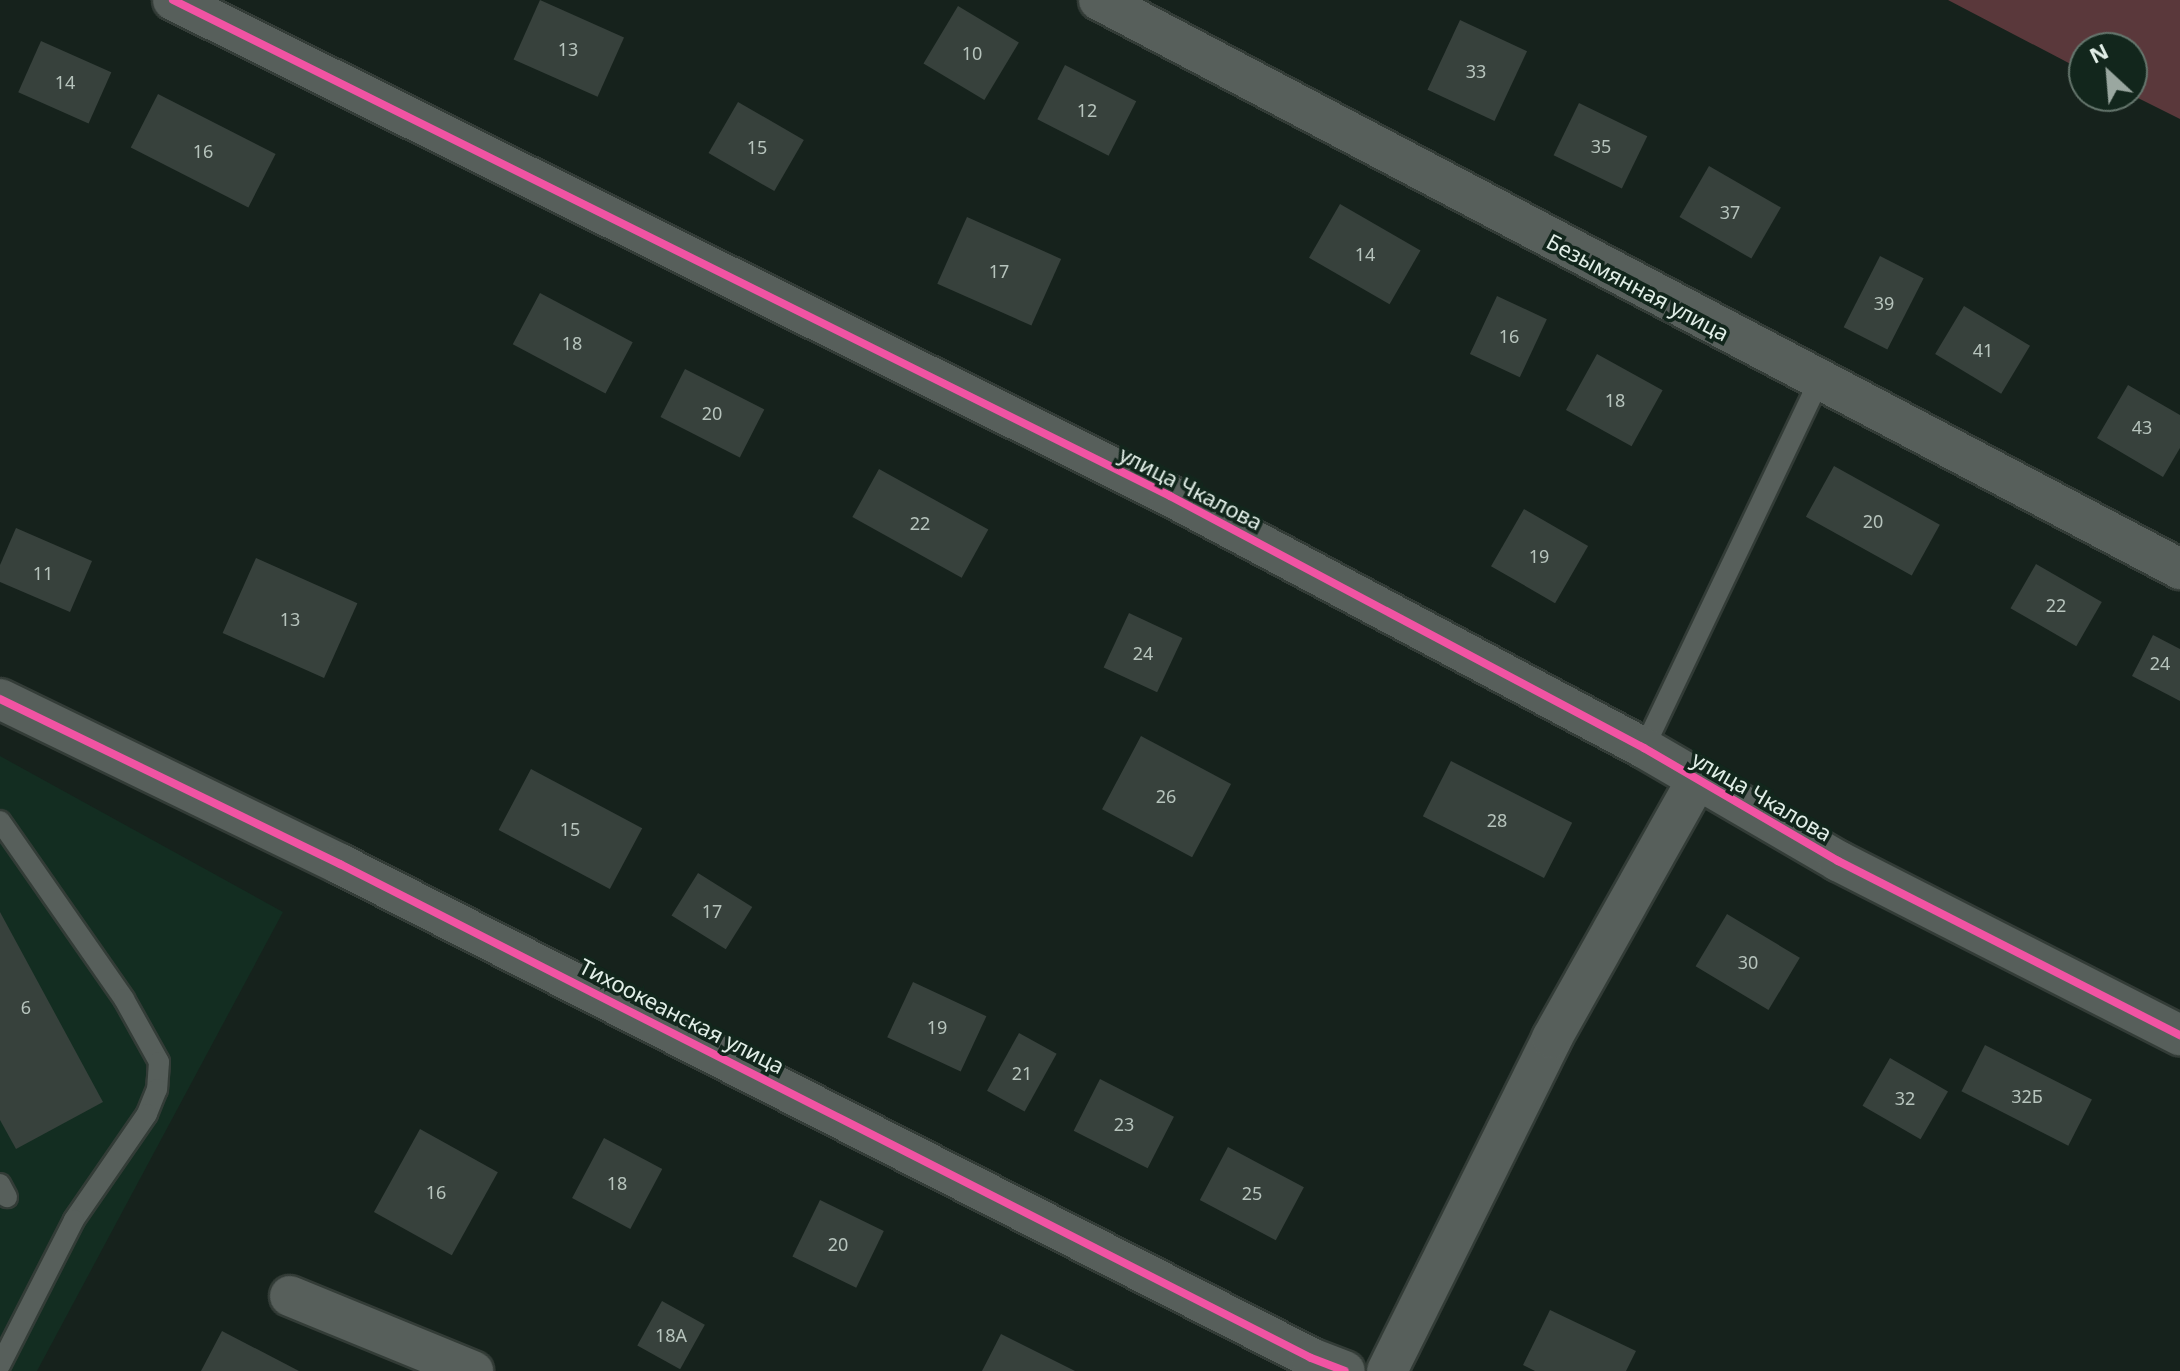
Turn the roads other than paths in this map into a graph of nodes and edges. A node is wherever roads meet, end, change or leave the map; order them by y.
1 (173, 0) edge
2 (1099, 0) edge
3 (1818, 383) junction
4 (2180, 569) edge
5 (0, 699) edge
6 (1644, 748) junction
7 (1697, 780) junction
8 (0, 821) edge
9 (2180, 1035) edge
10 (290, 1296) dead end
11 (0, 1365) edge
12 (473, 1371) edge
13 (1345, 1371) edge
14 (1387, 1371) edge

1 - 6 street, улица Чкалова
2 - 3 street, Безымянная улица
3 - 4 street, Безымянная улица
3 - 6 lane
5 - 13 street, Тихоокеанская улица
6 - 7 street, улица Чкалова
7 - 9 street, улица Чкалова
7 - 14 street
8 - 11 lane
10 - 12 street

